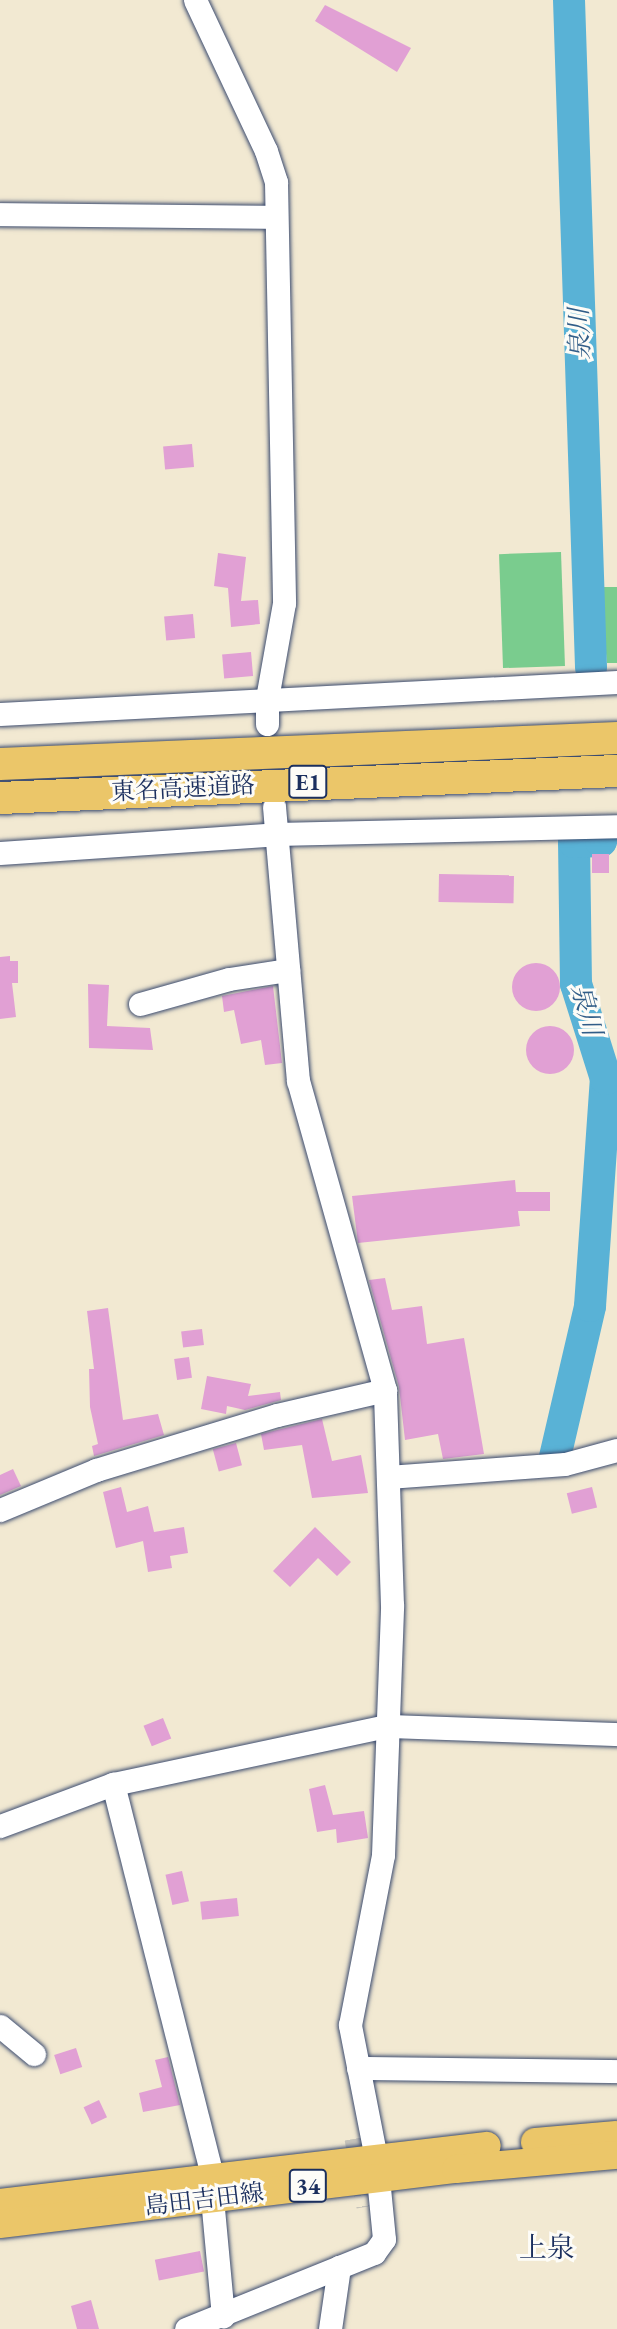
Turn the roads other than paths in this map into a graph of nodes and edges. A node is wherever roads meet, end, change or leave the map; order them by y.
1 (195, 0) edge
2 (0, 214) edge
3 (276, 217) junction
4 (617, 682) edge
5 (267, 698) junction
6 (0, 714) edge
7 (267, 724) dead end
8 (617, 738) edge
9 (0, 764) edge
10 (617, 771) edge
11 (0, 798) edge
12 (274, 807) dead end
13 (617, 826) edge
14 (276, 834) junction
15 (0, 853) edge
16 (288, 970) junction
17 (140, 1004) dead end
18 (386, 1390) junction
19 (617, 1450) edge
20 (388, 1477) junction
21 (0, 1510) edge
22 (387, 1726) junction
23 (617, 1734) edge
24 (113, 1784) junction
25 (0, 1826) edge
26 (0, 2026) edge
27 (351, 2032) junction
28 (34, 2054) dead end
29 (358, 2068) junction
30 (617, 2071) edge
31 (617, 2135) edge
32 (356, 2138) tunnel mouth
33 (617, 2155) edge
34 (378, 2168) junction
35 (213, 2188) junction
36 (0, 2203) edge
37 (369, 2206) tunnel mouth
38 (0, 2224) edge
39 (339, 2267) junction
40 (283, 2291) junction
41 (223, 2315) junction
42 (186, 2329) edge
43 (330, 2329) edge

1 - 3 street
2 - 3 street
3 - 5 street
4 - 5 street
5 - 6 street
5 - 7 street
8 - 9 highway, 東名高速道路 / E1
10 - 11 highway, 東名高速道路 / E1
12 - 14 street
13 - 14 street
14 - 15 street
14 - 16 street
16 - 17 street
16 - 18 street
18 - 20 street
18 - 21 street
19 - 20 street
20 - 22 street
22 - 23 street
22 - 24 street
22 - 27 street
24 - 25 street
24 - 35 street
26 - 28 street
27 - 29 street
27 - 32 street
29 - 30 street
29 - 34 street
31 - 34 main road, 島田吉田線 / 34
33 - 34 main road, 島田吉田線 / 34
34 - 35 main road, 島田吉田線 / 34
34 - 39 street
35 - 36 main road, 島田吉田線 / 34
35 - 38 main road, 島田吉田線 / 34
35 - 41 street
37 - 40 street
39 - 40 street
39 - 43 street
40 - 41 street
41 - 42 street

